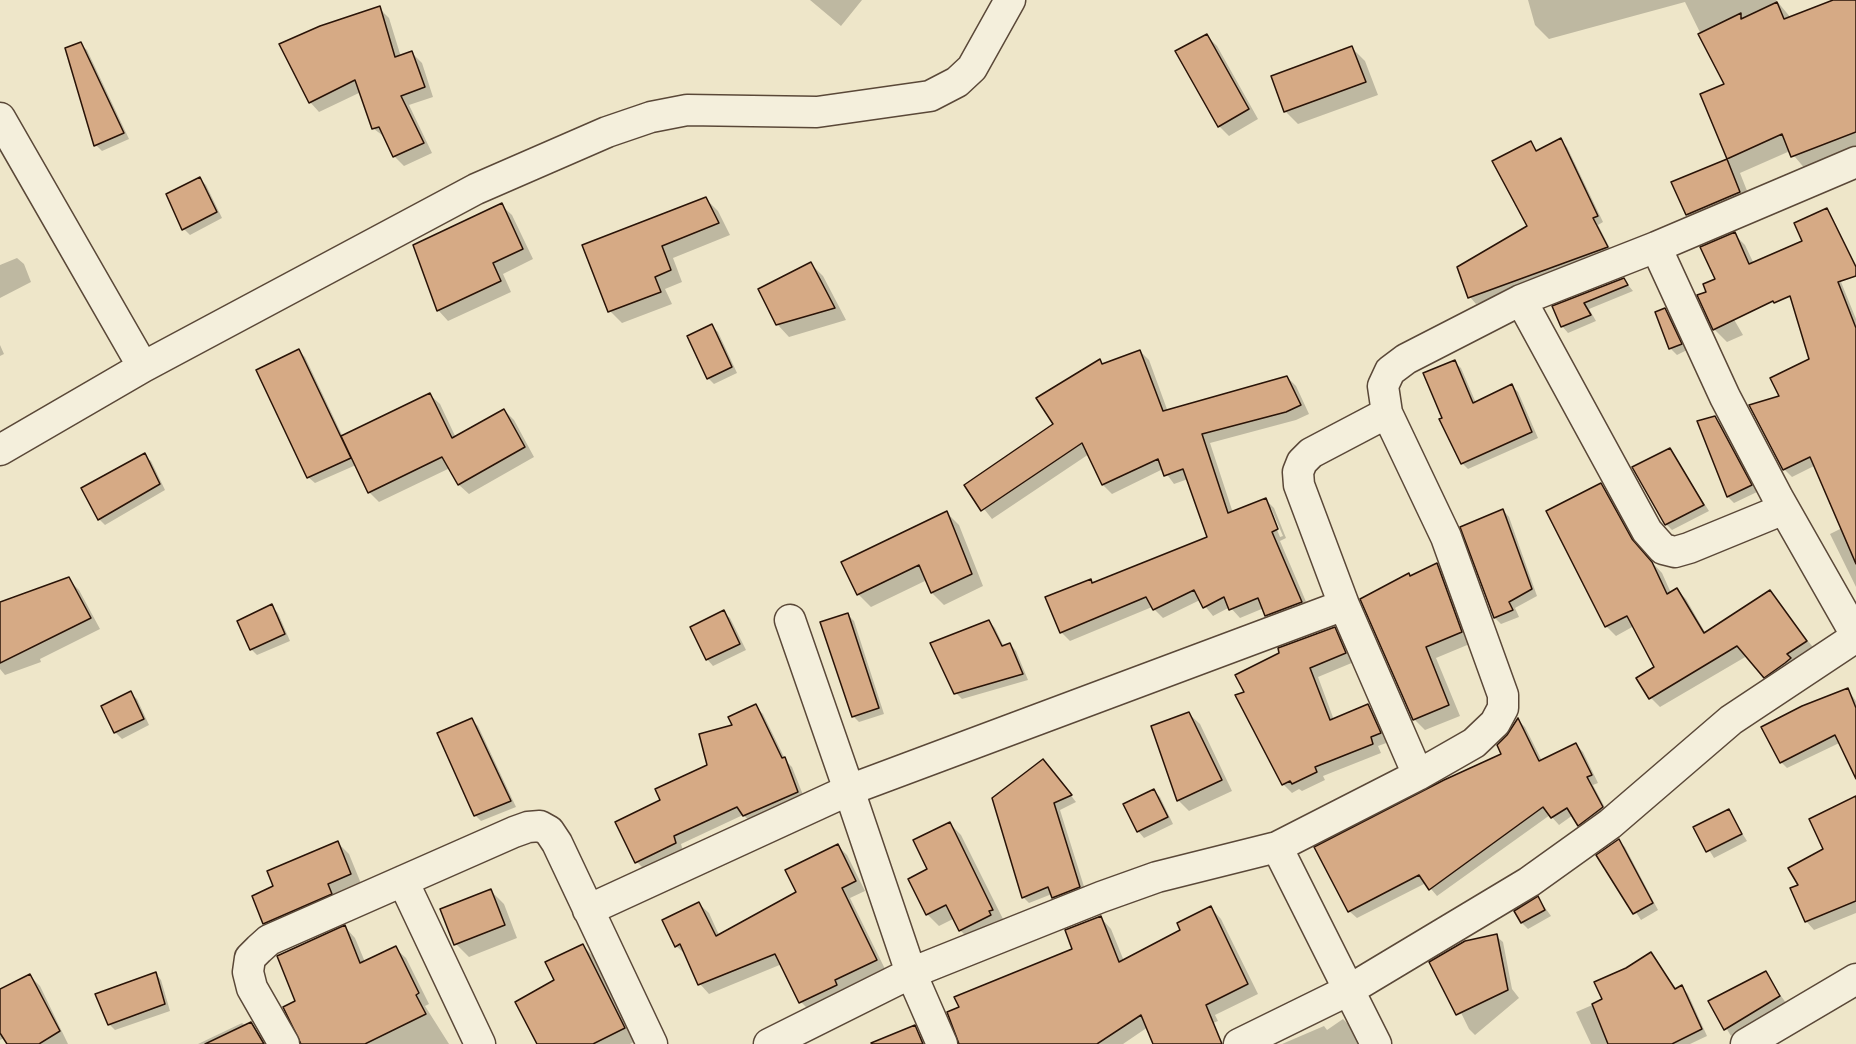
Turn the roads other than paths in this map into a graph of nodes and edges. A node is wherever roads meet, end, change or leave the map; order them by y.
1 (1010, 0) edge
2 (3, 128) edge
3 (1853, 172) edge
4 (1656, 247) junction
5 (1521, 300) junction
6 (143, 367) junction
7 (1387, 413) junction
8 (0, 450) edge
9 (1784, 509) junction
10 (1344, 605) junction
11 (790, 620) dead end
12 (1856, 636) edge
13 (1418, 775) junction
14 (849, 790) junction
15 (1276, 847) junction
16 (403, 881) junction
17 (588, 910) junction
18 (911, 973) junction
19 (1856, 979) edge
20 (1349, 990) junction
21 (1780, 1035) edge
22 (284, 1044) edge
23 (480, 1044) edge
24 (652, 1044) edge
25 (769, 1044) edge
26 (942, 1044) edge
27 (1239, 1044) edge
28 (1376, 1044) edge
29 (1746, 1044) edge

1 - 6 street
2 - 6 street
3 - 4 street
4 - 5 street
4 - 9 street
5 - 7 street
5 - 9 street
6 - 8 street
7 - 10 street
7 - 13 street
9 - 12 street
10 - 13 street
10 - 14 street
11 - 14 street
12 - 20 street
13 - 15 street
14 - 17 street
14 - 18 street
15 - 18 street
15 - 20 street
16 - 17 street
16 - 22 street
16 - 23 street
17 - 24 street
18 - 25 street
18 - 26 street
19 - 21 street
20 - 27 street
20 - 28 street
21 - 29 street

